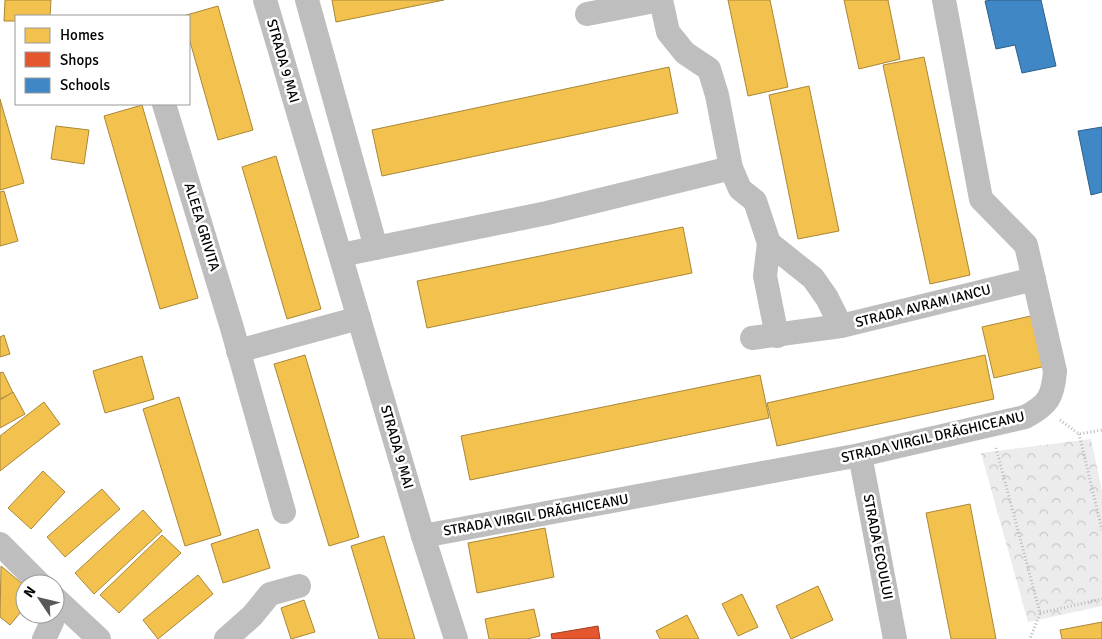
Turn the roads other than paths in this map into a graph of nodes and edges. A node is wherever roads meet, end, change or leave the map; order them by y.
1 (266, 0) edge
2 (307, 0) edge
3 (661, 0) edge
4 (944, 0) edge
5 (587, 14) dead end
6 (164, 105) edge
7 (346, 141) junction
8 (310, 150) junction
9 (731, 168) junction
10 (768, 243) junction
11 (376, 248) junction
12 (340, 255) junction
13 (1034, 278) junction
14 (359, 318) junction
15 (841, 326) junction
16 (777, 336) junction
17 (752, 338) dead end
18 (238, 351) junction
19 (860, 455) junction
20 (284, 512) dead end
21 (423, 536) junction
22 (0, 544) edge
23 (30, 574) edge
24 (299, 586) dead end
25 (65, 607) edge
26 (51, 624) edge
27 (44, 639) edge
28 (99, 639) edge
29 (226, 639) edge
30 (456, 639) edge
31 (895, 639) edge

1 - 8 street, STRADA 9 MAI
2 - 7 street
3 - 5 street
3 - 9 street
4 - 13 street, STRADA VIRGIL DRĂGHICEANU
6 - 18 street, ALEEA GRIVITA
7 - 8 street
7 - 11 street
8 - 12 street, STRADA 9 MAI
9 - 10 street
9 - 11 street
10 - 15 street, STRADA AVRAM IANCU
10 - 16 street
11 - 12 street
12 - 14 street, STRADA 9 MAI
13 - 15 street, STRADA AVRAM IANCU
13 - 19 street, STRADA VIRGIL DRĂGHICEANU
14 - 18 street
14 - 21 street, STRADA 9 MAI
15 - 16 street
16 - 17 street
18 - 20 street, ALEEA GRIVITA
19 - 21 street, STRADA VIRGIL DRĂGHICEANU
19 - 31 street, STRADA ECOULUI
21 - 30 street, STRADA 9 MAI
22 - 23 street
24 - 29 street
25 - 28 street
26 - 27 street

